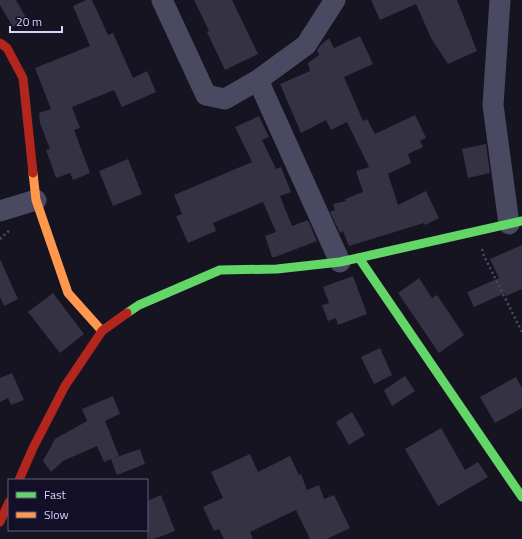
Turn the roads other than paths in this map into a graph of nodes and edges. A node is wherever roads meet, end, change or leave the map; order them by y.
1 (162, 0) edge
2 (335, 0) edge
3 (500, 0) edge
4 (0, 43) edge
5 (258, 80) junction
6 (36, 200) junction
7 (0, 212) edge
8 (516, 222) edge
9 (350, 260) junction
10 (102, 331) junction
11 (19, 479) edge
12 (522, 498) edge
13 (8, 504) edge
14 (0, 522) edge

1 - 5 street
2 - 5 street
3 - 8 street
4 - 6 street
5 - 9 street
6 - 7 street
6 - 10 street
8 - 9 street
9 - 10 street
9 - 12 street
10 - 11 street
13 - 14 street

